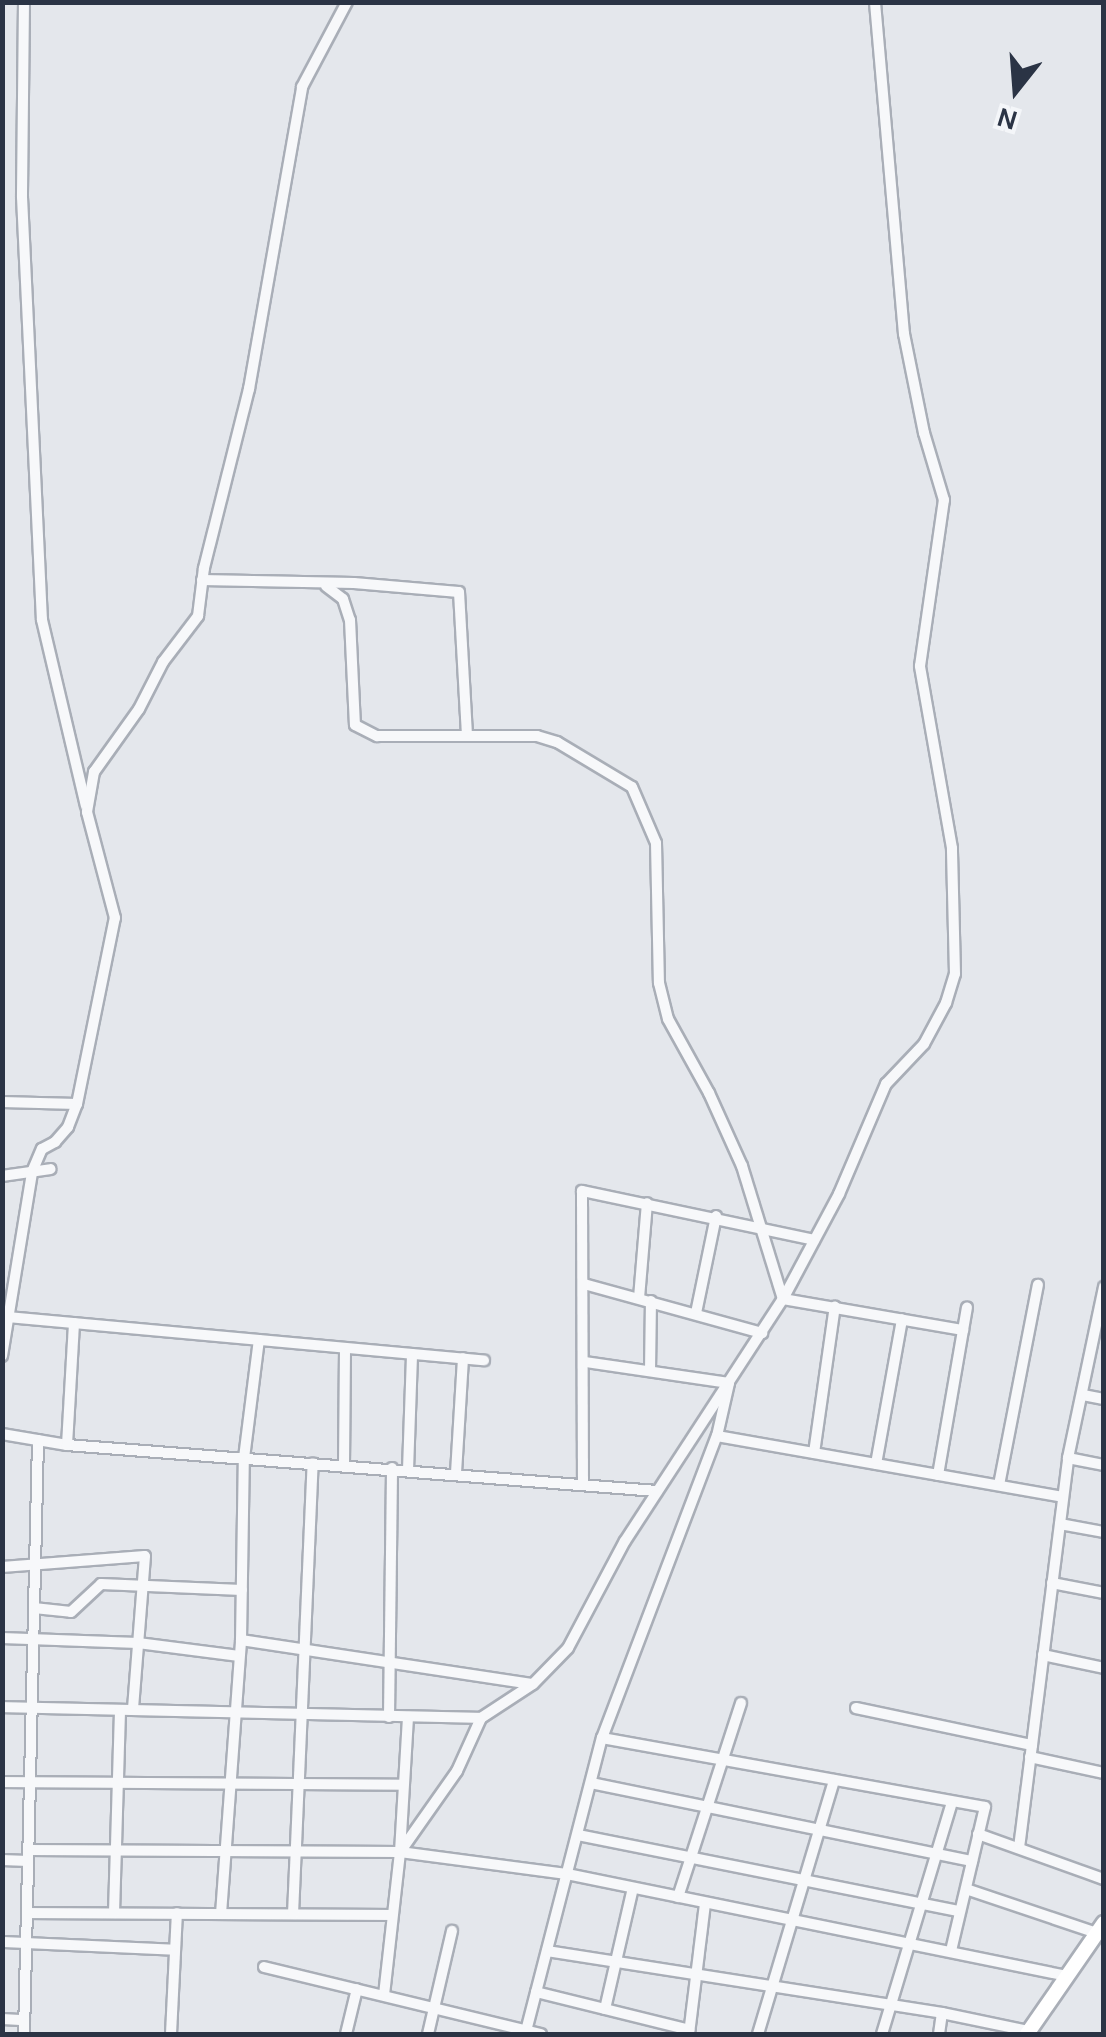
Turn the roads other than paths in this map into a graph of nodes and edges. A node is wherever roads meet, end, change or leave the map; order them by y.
1 (24, 2) edge
2 (347, 2) edge
3 (875, 2) edge
4 (202, 580) junction
5 (326, 586) junction
6 (467, 735) junction
7 (87, 812) junction
8 (2, 1102) edge
9 (77, 1104) junction
10 (50, 1169) dead end
11 (32, 1172) junction
12 (2, 1176) edge
13 (647, 1203) junction
14 (716, 1216) junction
15 (763, 1226) junction
16 (814, 1240) junction
17 (584, 1284) junction
18 (1038, 1285) dead end
19 (1104, 1288) edge
20 (638, 1298) junction
21 (783, 1299) junction
22 (651, 1301) junction
23 (836, 1306) junction
24 (967, 1308) dead end
25 (696, 1313) junction
26 (6, 1317) edge
27 (902, 1318) junction
28 (74, 1323) junction
29 (963, 1330) junction
30 (762, 1332) junction
31 (260, 1340) junction
32 (345, 1348) junction
33 (412, 1354) junction
34 (2, 1356) edge
35 (464, 1358) junction
36 (484, 1360) dead end
37 (584, 1362) junction
38 (650, 1371) junction
39 (729, 1383) junction
40 (1083, 1395) junction
41 (1104, 1400) edge
42 (2, 1434) edge
43 (717, 1436) junction
44 (38, 1440) junction
45 (67, 1446) junction
46 (814, 1453) junction
47 (244, 1458) junction
48 (1068, 1458) junction
49 (313, 1463) junction
50 (876, 1464) junction
51 (344, 1465) junction
52 (1104, 1466) edge
53 (392, 1468) junction
54 (408, 1470) junction
55 (456, 1474) junction
56 (938, 1475) junction
57 (582, 1484) junction
58 (999, 1485) junction
59 (658, 1491) junction
60 (1063, 1497) junction
61 (1060, 1524) junction
62 (1104, 1532) edge
63 (94, 1560) junction
64 (35, 1564) junction
65 (2, 1567) edge
66 (143, 1583) junction
67 (1052, 1583) junction
68 (100, 1584) junction
69 (242, 1590) junction
70 (1104, 1593) edge
71 (34, 1608) junction
72 (2, 1638) edge
73 (33, 1638) junction
74 (242, 1640) junction
75 (138, 1644) junction
76 (305, 1650) junction
77 (1043, 1655) junction
78 (240, 1656) junction
79 (390, 1662) junction
80 (1104, 1668) edge
81 (533, 1684) junction
82 (741, 1703) dead end
83 (2, 1707) edge
84 (32, 1707) junction
85 (856, 1708) dead end
86 (120, 1710) junction
87 (133, 1710) junction
88 (236, 1713) junction
89 (302, 1714) junction
90 (389, 1716) junction
91 (408, 1717) junction
92 (481, 1718) junction
93 (602, 1738) junction
94 (1031, 1751) junction
95 (725, 1760) junction
96 (1104, 1773) edge
97 (834, 1780) junction
98 (2, 1782) edge
99 (30, 1782) junction
100 (117, 1783) junction
101 (591, 1783) junction
102 (230, 1784) junction
103 (298, 1784) junction
104 (401, 1785) junction
105 (952, 1802) junction
106 (710, 1807) junction
107 (819, 1830) junction
108 (578, 1834) junction
109 (978, 1834) junction
110 (1018, 1848) junction
111 (116, 1851) junction
112 (400, 1852) junction
113 (226, 1853) junction
114 (937, 1853) junction
115 (296, 1854) junction
116 (28, 1855) junction
117 (692, 1858) junction
118 (2, 1860) edge
119 (972, 1860) junction
120 (567, 1874) junction
121 (1104, 1879) edge
122 (804, 1882) junction
123 (633, 1888) junction
124 (966, 1889) junction
125 (678, 1897) junction
126 (705, 1904) junction
127 (922, 1904) junction
128 (960, 1911) junction
129 (26, 1913) junction
130 (177, 1913) junction
131 (114, 1914) junction
132 (222, 1914) junction
133 (293, 1914) junction
134 (390, 1915) junction
135 (792, 1920) junction
136 (1100, 1928) edge
137 (452, 1931) dead end
138 (2, 1942) edge
139 (26, 1942) junction
140 (910, 1942) junction
141 (175, 1950) junction
142 (547, 1951) junction
143 (951, 1951) junction
144 (616, 1962) junction
145 (264, 1967) dead end
146 (696, 1974) junction
147 (1067, 1976) junction
148 (773, 1985) junction
149 (357, 1989) junction
150 (536, 1992) junction
151 (384, 1995) junction
152 (891, 2005) junction
153 (434, 2008) junction
154 (605, 2009) junction
155 (942, 2013) junction
156 (2, 2020) edge
157 (24, 2020) junction
158 (502, 2030) edge
159 (526, 2031) junction
160 (689, 2032) edge
161 (1028, 2033) edge
162 (24, 2034) edge
163 (171, 2034) edge
164 (346, 2034) edge
165 (428, 2034) edge
166 (541, 2034) edge
167 (758, 2034) edge
168 (882, 2034) edge
169 (939, 2034) edge

1 - 7 street
2 - 4 street
3 - 16 street
4 - 5 street
4 - 7 street
5 - 6 street
5 - 6 street
6 - 15 street
7 - 9 street
8 - 9 street
9 - 11 street
10 - 11 street
11 - 12 street
11 - 26 street
13 - 14 street
13 - 17 street
13 - 20 street
14 - 15 street
14 - 25 street
15 - 16 street
15 - 21 street
16 - 21 street
17 - 20 street
17 - 37 street
18 - 58 street
19 - 40 street
20 - 22 street
21 - 23 street
21 - 30 street
22 - 25 street
22 - 38 street
23 - 27 street
23 - 46 street
24 - 29 street
25 - 30 street
26 - 28 street
26 - 34 street
27 - 29 street
27 - 50 street
28 - 31 street
28 - 45 street
29 - 56 street
30 - 39 street
31 - 32 street
31 - 47 street
32 - 33 street
32 - 51 street
33 - 35 street
33 - 54 street
35 - 36 street
35 - 55 street
37 - 38 street
37 - 57 street
38 - 39 street
39 - 43 street
39 - 59 street
40 - 41 street
40 - 48 street
42 - 44 street
43 - 46 street
43 - 93 street
44 - 45 street
44 - 64 street
45 - 47 street
46 - 50 street
47 - 49 street
47 - 69 street
48 - 52 street
48 - 60 street
49 - 51 street
49 - 76 street
50 - 56 street
51 - 53 street
53 - 54 street
53 - 79 street
54 - 55 street
55 - 57 street
56 - 58 street
57 - 59 street
58 - 60 street
59 - 81 street
60 - 61 street
61 - 62 street
61 - 67 street
63 - 64 street
63 - 66 street
63 - 68 street
64 - 65 street
64 - 71 street
66 - 68 street
66 - 69 street
66 - 75 street
67 - 70 street
67 - 77 street
68 - 71 street
69 - 74 street
71 - 73 street
72 - 73 street
73 - 75 street
73 - 84 street
74 - 76 street
74 - 78 street
75 - 78 street
75 - 87 street
76 - 79 street
76 - 89 street
77 - 80 street
77 - 94 street
78 - 88 street
79 - 81 street
79 - 90 street
81 - 92 street
82 - 95 street
83 - 84 street
84 - 86 street
84 - 99 street
85 - 94 street
86 - 87 street
86 - 100 street
87 - 88 street
88 - 89 street
88 - 102 street
89 - 90 street
89 - 103 street
90 - 91 street
91 - 92 street
91 - 104 street
92 - 112 street
93 - 95 street
93 - 101 street
94 - 96 street
94 - 110 street
95 - 97 street
95 - 106 street
97 - 105 street
97 - 107 street
98 - 99 street
99 - 100 street
99 - 116 street
100 - 102 street
100 - 111 street
101 - 106 street
101 - 108 street
102 - 103 street
102 - 113 street
103 - 104 street
103 - 115 street
104 - 112 street
105 - 109 street
105 - 114 street
106 - 107 street
106 - 117 street
107 - 114 street
107 - 122 street
108 - 117 street
108 - 120 street
109 - 110 street
109 - 119 street
110 - 121 street
111 - 113 street
111 - 116 street
111 - 131 street
112 - 115 street
112 - 120 street
112 - 134 street
113 - 115 street
113 - 132 street
114 - 119 street
114 - 127 street
115 - 133 street
116 - 118 street
116 - 129 street
117 - 122 street
117 - 125 street
119 - 124 street
120 - 123 street
120 - 142 street
122 - 127 street
122 - 135 street
123 - 125 street
123 - 144 street
124 - 128 street
124 - 136 street
125 - 126 street
126 - 135 street
126 - 146 street
127 - 128 street
127 - 140 street
128 - 143 street
129 - 131 street
129 - 139 street
130 - 131 street
130 - 132 street
130 - 141 street
132 - 133 street
133 - 134 street
134 - 151 street
135 - 140 street
135 - 148 street
136 - 147 street
137 - 153 street
138 - 139 street
139 - 141 street
139 - 157 street
140 - 143 street
140 - 152 street
141 - 163 street
142 - 144 street
142 - 150 street
143 - 147 street
144 - 146 street
144 - 154 street
145 - 149 street
146 - 148 street
146 - 160 street
147 - 161 street
148 - 152 street
148 - 167 street
149 - 151 street
149 - 164 street
150 - 154 street
150 - 159 street
151 - 153 street
152 - 155 street
152 - 168 street
153 - 158 street
153 - 165 street
154 - 160 street
155 - 161 street
155 - 169 street
156 - 157 street
157 - 162 street
158 - 159 street
159 - 166 street

